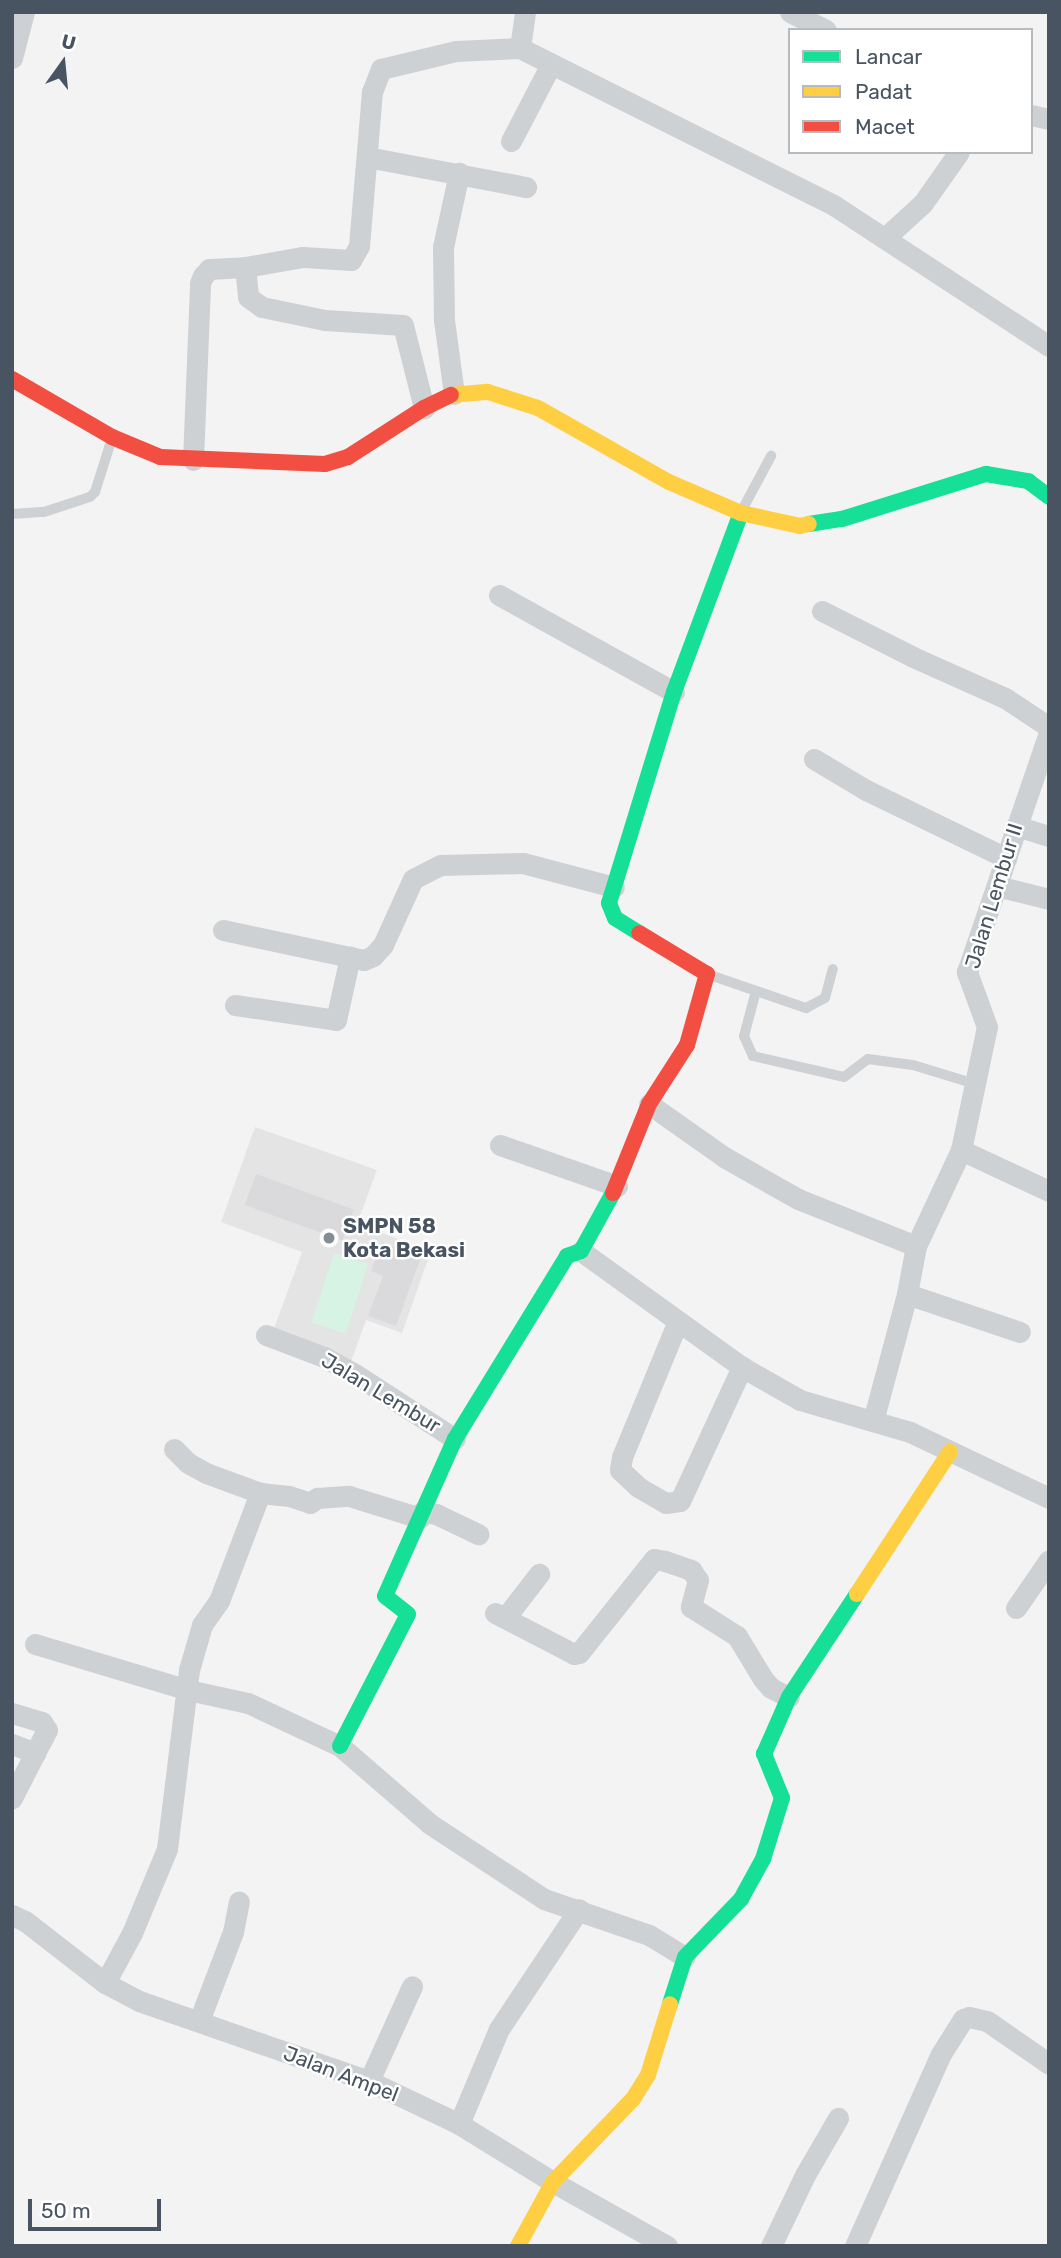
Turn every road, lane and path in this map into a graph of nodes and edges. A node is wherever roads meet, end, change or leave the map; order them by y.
1 (24, 12) edge
2 (525, 12) edge
3 (790, 12) edge
4 (822, 28) edge
5 (520, 48) junction
6 (12, 58) edge
7 (551, 64) junction
8 (511, 141) dead end
9 (958, 154) edge
10 (367, 157) junction
11 (459, 173) junction
12 (526, 187) dead end
13 (886, 237) junction
14 (245, 267) junction
15 (1049, 346) edge
16 (12, 379) edge
17 (454, 394) junction
18 (424, 408) junction
19 (112, 437) junction
20 (771, 456) dead end
21 (193, 460) junction
22 (1049, 497) edge
23 (741, 513) junction
24 (12, 514) edge
25 (499, 595) dead end
26 (822, 611) dead end
27 (674, 692) junction
28 (1049, 727) edge
29 (1049, 733) edge
30 (814, 760) dead end
31 (1016, 826) junction
32 (1049, 836) edge
33 (1006, 858) junction
34 (997, 886) junction
35 (614, 887) junction
36 (1049, 899) edge
37 (223, 930) dead end
38 (350, 957) junction
39 (833, 969) dead end
40 (707, 974) junction
41 (757, 991) junction
42 (234, 1005) dead end
43 (975, 1084) junction
44 (649, 1104) junction
45 (500, 1145) dead end
46 (961, 1150) junction
47 (617, 1186) junction
48 (1049, 1191) edge
49 (916, 1246) junction
50 (581, 1251) junction
51 (907, 1294) junction
52 (678, 1321) junction
53 (1020, 1332) dead end
54 (266, 1335) dead end
55 (742, 1367) junction
56 (873, 1421) junction
57 (455, 1439) junction
58 (174, 1449) dead end
59 (950, 1452) junction
60 (260, 1493) junction
61 (1049, 1498) edge
62 (421, 1515) junction
63 (478, 1534) dead end
64 (1049, 1560) edge
65 (539, 1574) dead end
66 (1016, 1608) dead end
67 (35, 1644) dead end
68 (188, 1690) junction
69 (789, 1697) junction
70 (12, 1713) edge
71 (12, 1744) edge
72 (340, 1745) junction
73 (35, 1754) junction
74 (12, 1798) edge
75 (239, 1902) dead end
76 (579, 1909) junction
77 (12, 1915) edge
78 (685, 1957) junction
79 (105, 1983) junction
80 (412, 1986) dead end
81 (199, 2021) junction
82 (1049, 2064) edge
83 (369, 2081) junction
84 (838, 2118) dead end
85 (459, 2124) junction
86 (554, 2182) junction
87 (518, 2246) edge
88 (667, 2246) edge
89 (771, 2246) edge
90 (855, 2246) edge

1 - 6 street
2 - 5 street
3 - 4 street
5 - 7 street
5 - 10 street
7 - 8 street
7 - 13 street
9 - 13 street
10 - 11 street
10 - 14 street
11 - 12 street
11 - 17 street
13 - 15 street
14 - 18 street
14 - 21 street
16 - 19 street
17 - 18 street
17 - 23 street
18 - 21 street
19 - 21 street
19 - 24 lane
20 - 23 lane
22 - 23 street
23 - 27 street
25 - 27 street
26 - 28 street
27 - 35 street
29 - 31 street, Jalan Lembur II
30 - 33 street
31 - 32 street
31 - 33 street, Jalan Lembur II
33 - 34 street, Jalan Lembur II
34 - 36 street
34 - 43 street, Jalan Lembur II
35 - 38 street
35 - 40 street
37 - 38 street
38 - 42 street
39 - 41 lane
40 - 41 lane
40 - 44 street
41 - 43 lane
43 - 46 street, Jalan Lembur II
44 - 47 street
44 - 49 street
45 - 47 street
46 - 48 street
46 - 49 street, Jalan Lembur II
47 - 50 street
49 - 51 street, Jalan Lembur II
50 - 52 street
50 - 57 street
51 - 53 street
51 - 56 street, Jalan Lembur II
52 - 55 street
52 - 55 street
54 - 57 street, Jalan Lembur
55 - 56 street
56 - 59 street
57 - 62 street
58 - 60 street
59 - 61 street
59 - 69 street
60 - 62 street
60 - 68 street
62 - 63 street
62 - 72 street
64 - 66 street
65 - 69 street
67 - 68 street
68 - 72 street
68 - 79 street
69 - 78 street
70 - 73 street
71 - 73 street
72 - 76 street
73 - 74 street
75 - 81 street
76 - 78 street
76 - 85 street
77 - 79 street, Jalan Ampel
78 - 86 street
79 - 81 street, Jalan Ampel
80 - 83 street
81 - 83 street, Jalan Ampel
82 - 90 street
83 - 85 street, Jalan Ampel
84 - 89 street
85 - 86 street, Jalan Ampel
86 - 87 street
86 - 88 street, Jalan Ampel

